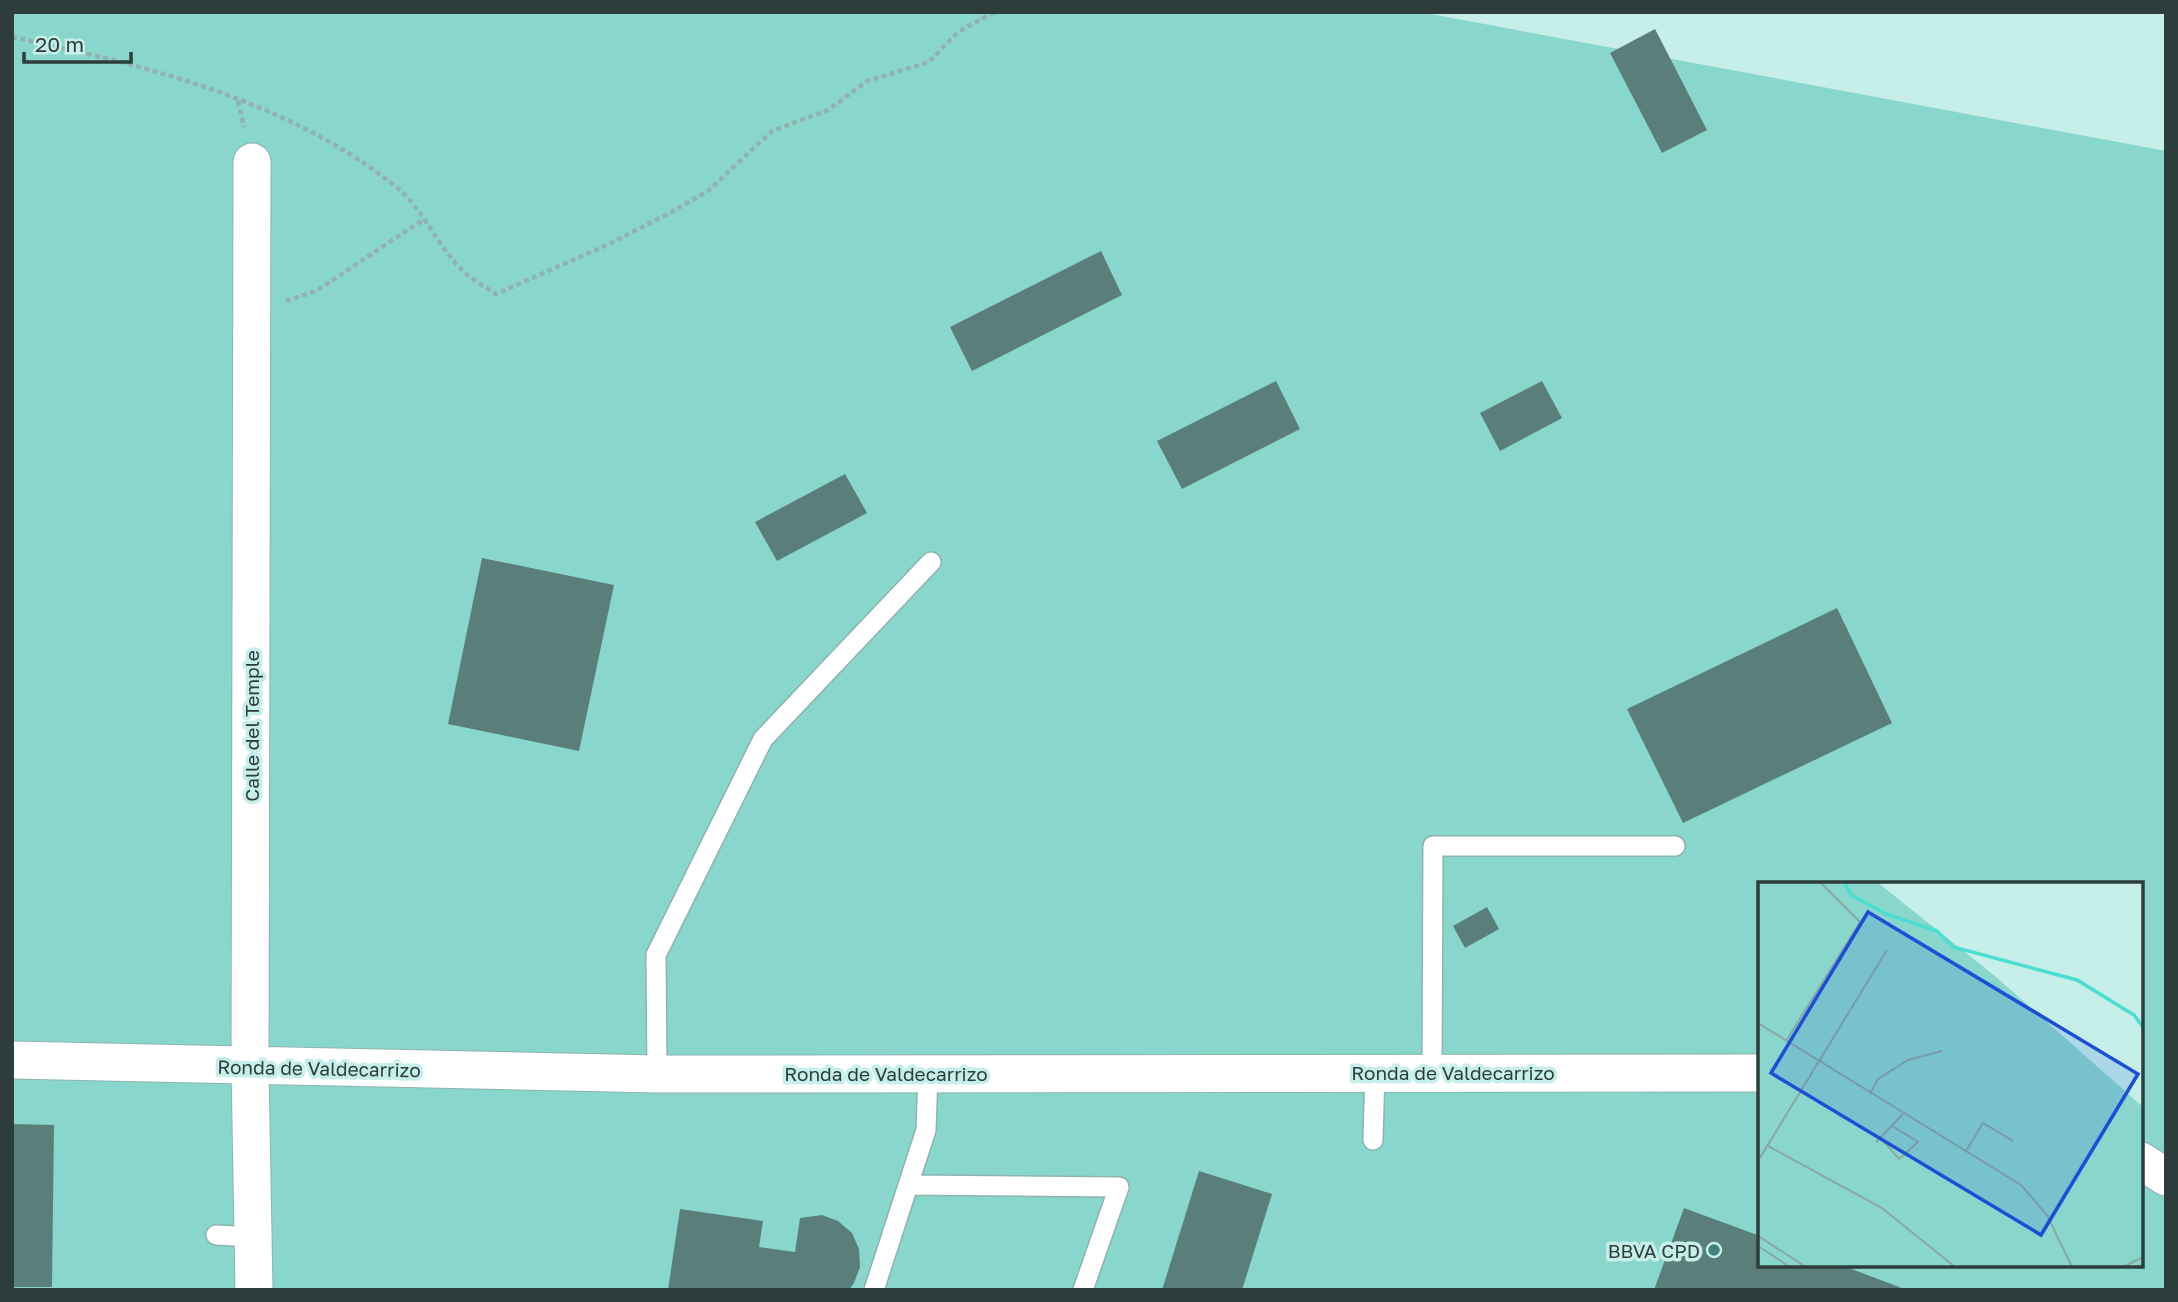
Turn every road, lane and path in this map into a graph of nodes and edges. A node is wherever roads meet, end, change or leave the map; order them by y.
1 (994, 12) edge
2 (12, 37) edge
3 (252, 162) dead end
4 (423, 220) junction
5 (252, 313) junction
6 (931, 562) dead end
7 (1675, 846) dead end
8 (12, 1060) edge
9 (250, 1067) junction
10 (1375, 1071) junction
11 (1432, 1071) junction
12 (928, 1073) junction
13 (1758, 1073) edge
14 (657, 1074) junction
15 (1373, 1140) dead end
16 (2143, 1162) edge
17 (2166, 1177) edge
18 (908, 1185) junction
19 (216, 1235) dead end
20 (255, 1237) junction
21 (254, 1290) edge
22 (874, 1290) edge
23 (1083, 1290) edge

1 - 4 path
2 - 4 path
3 - 5 street, Calle del Temple
4 - 5 path
5 - 9 street, Calle del Temple
6 - 14 lane
7 - 11 lane
8 - 9 street, Ronda de Valdecarrizo
9 - 14 street, Ronda de Valdecarrizo
9 - 20 street, Calle del Temple
10 - 11 street, Ronda de Valdecarrizo
10 - 12 street, Ronda de Valdecarrizo
10 - 15 lane
11 - 13 street, Ronda de Valdecarrizo
12 - 14 street, Ronda de Valdecarrizo
12 - 18 lane
16 - 17 street
18 - 22 lane
18 - 23 lane
19 - 20 lane
20 - 21 street, Calle del Temple

